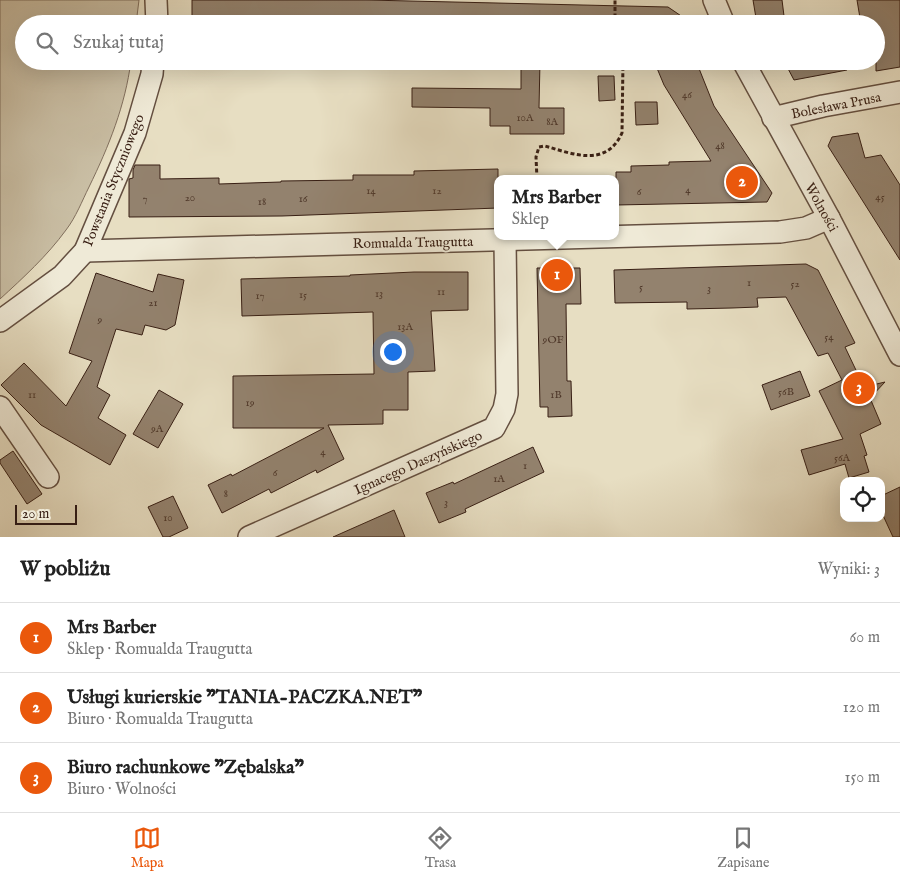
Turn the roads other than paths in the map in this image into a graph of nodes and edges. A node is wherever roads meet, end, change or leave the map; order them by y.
1 (156, 0) edge
2 (714, 0) edge
3 (156, 15) edge
4 (720, 15) edge
5 (152, 70) edge
6 (748, 70) edge
7 (900, 92) edge
8 (773, 118) junction
9 (829, 218) junction
10 (619, 237) edge
11 (505, 240) joint
12 (85, 251) junction
13 (0, 321) edge
14 (900, 354) edge
15 (0, 407) edge
16 (48, 477) dead end
17 (249, 537) edge

1 - 3 street
2 - 4 street
5 - 12 street, Powstania Styczniowego
6 - 8 street, Wolności
7 - 8 street, Bolesława Prusa
8 - 9 street, Wolności
9 - 10 street, Romualda Traugutta
9 - 14 street, Wolności
11 - 12 street, Romualda Traugutta
11 - 17 street, Ignacego Daszyńskiego
12 - 13 street, Powstania Styczniowego
15 - 16 street

